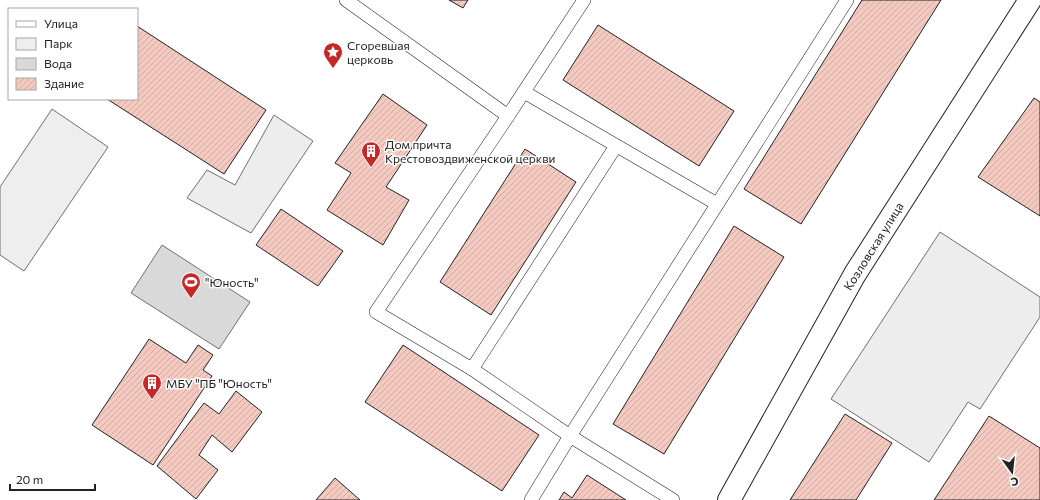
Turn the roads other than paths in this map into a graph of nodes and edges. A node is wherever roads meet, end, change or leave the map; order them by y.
1 (346, 0) edge
2 (584, 0) edge
3 (847, 0) edge
4 (1030, 0) edge
5 (524, 92) junction
6 (508, 116) junction
7 (616, 146) junction
8 (717, 204) junction
9 (472, 369) junction
10 (570, 436) junction
11 (531, 500) edge
12 (673, 500) edge
13 (729, 500) edge

1 - 6 lane
2 - 5 lane
3 - 8 lane
4 - 13 street, Козловская улица
5 - 6 lane
5 - 7 lane
6 - 9 lane
7 - 8 lane
7 - 9 lane
8 - 10 lane
9 - 10 lane
10 - 11 lane
10 - 12 lane

